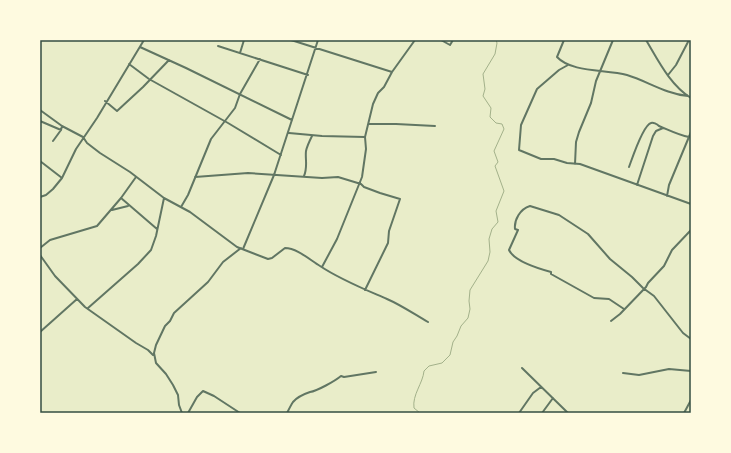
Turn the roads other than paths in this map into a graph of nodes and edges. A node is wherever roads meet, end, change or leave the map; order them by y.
1 (144, 40) edge
2 (244, 40) edge
3 (291, 40) edge
4 (318, 40) edge
5 (415, 40) edge
6 (441, 40) edge
7 (453, 40) edge
8 (564, 40) edge
9 (613, 40) edge
10 (646, 40) edge
11 (689, 40) edge
12 (218, 46) dead end
13 (140, 47) junction
14 (316, 48) junction
15 (240, 53) junction
16 (260, 59) junction
17 (169, 60) junction
18 (129, 64) junction
19 (568, 65) junction
20 (601, 70) junction
21 (392, 72) junction
22 (308, 75) junction
23 (668, 75) junction
24 (149, 79) junction
25 (240, 94) junction
26 (688, 96) junction
27 (691, 98) edge
28 (105, 101) junction
29 (40, 110) edge
30 (40, 120) edge
31 (292, 120) junction
32 (224, 121) junction
33 (369, 124) junction
34 (62, 126) junction
35 (435, 126) dead end
36 (664, 128) junction
37 (61, 130) junction
38 (288, 132) junction
39 (691, 132) edge
40 (312, 136) junction
41 (83, 137) junction
42 (365, 137) junction
43 (689, 137) junction
44 (53, 141) dead end
45 (281, 155) junction
46 (40, 161) edge
47 (575, 164) junction
48 (629, 167) dead end
49 (274, 175) junction
50 (304, 176) junction
51 (136, 177) junction
52 (195, 177) junction
53 (62, 178) junction
54 (359, 184) junction
55 (637, 184) junction
56 (667, 196) junction
57 (40, 197) edge
58 (120, 198) junction
59 (164, 198) junction
60 (691, 204) edge
61 (128, 206) junction
62 (181, 207) junction
63 (110, 210) junction
64 (157, 229) junction
65 (691, 230) edge
66 (40, 247) edge
67 (242, 249) junction
68 (40, 255) edge
69 (322, 268) junction
70 (643, 288) junction
71 (366, 290) junction
72 (77, 299) junction
73 (88, 308) junction
74 (624, 309) junction
75 (611, 321) dead end
76 (428, 322) dead end
77 (40, 332) edge
78 (691, 339) edge
79 (154, 355) junction
80 (522, 368) dead end
81 (691, 371) edge
82 (376, 372) dead end
83 (624, 373) dead end
84 (541, 387) junction
85 (553, 398) junction
86 (691, 400) edge
87 (182, 413) edge
88 (188, 413) edge
89 (240, 413) edge
90 (287, 413) edge
91 (519, 413) edge
92 (542, 413) edge
93 (568, 413) edge
94 (684, 413) edge

1 - 13 street
2 - 15 street
3 - 14 street
4 - 14 street
5 - 21 street
6 - 7 street
8 - 19 street
9 - 20 street
10 - 23 street
11 - 23 street
12 - 15 street
13 - 17 street
13 - 18 street
14 - 21 street
14 - 22 street
15 - 16 street
16 - 22 street
16 - 25 street
17 - 24 street
17 - 25 street
18 - 24 street
18 - 28 street
19 - 20 street
19 - 47 street
20 - 26 street
20 - 47 street
21 - 33 street
22 - 31 street
23 - 26 street
24 - 28 street
24 - 32 street
25 - 31 street
25 - 32 street
26 - 27 street
28 - 41 street
29 - 34 street
30 - 37 street
31 - 38 street
32 - 45 street
32 - 52 street
33 - 35 street
33 - 42 street
34 - 37 street
34 - 41 street
36 - 43 street
36 - 48 street
36 - 55 street
37 - 44 street
38 - 40 street
38 - 45 street
39 - 43 street
40 - 42 street
40 - 50 street
41 - 51 street
41 - 53 street
42 - 54 street
43 - 56 street
45 - 49 street
46 - 53 street
47 - 55 street
49 - 50 street
49 - 52 street
49 - 67 street
50 - 54 street
51 - 58 street
51 - 59 street
52 - 62 street
53 - 57 street
54 - 69 street
54 - 71 street
55 - 56 street
56 - 60 street
58 - 61 street
58 - 63 street
59 - 62 street
59 - 64 street
61 - 63 street
61 - 64 street
62 - 67 street
63 - 66 street
64 - 73 street
65 - 70 street
67 - 69 street
67 - 79 street
68 - 72 street
69 - 71 street
70 - 74 street
70 - 74 street
70 - 78 street
71 - 76 street
72 - 73 street
72 - 77 street
73 - 79 street
74 - 75 street
79 - 87 street
80 - 84 street
81 - 83 street
82 - 90 street
84 - 85 street
84 - 91 street
85 - 92 street
85 - 93 street
86 - 94 street
88 - 89 street

